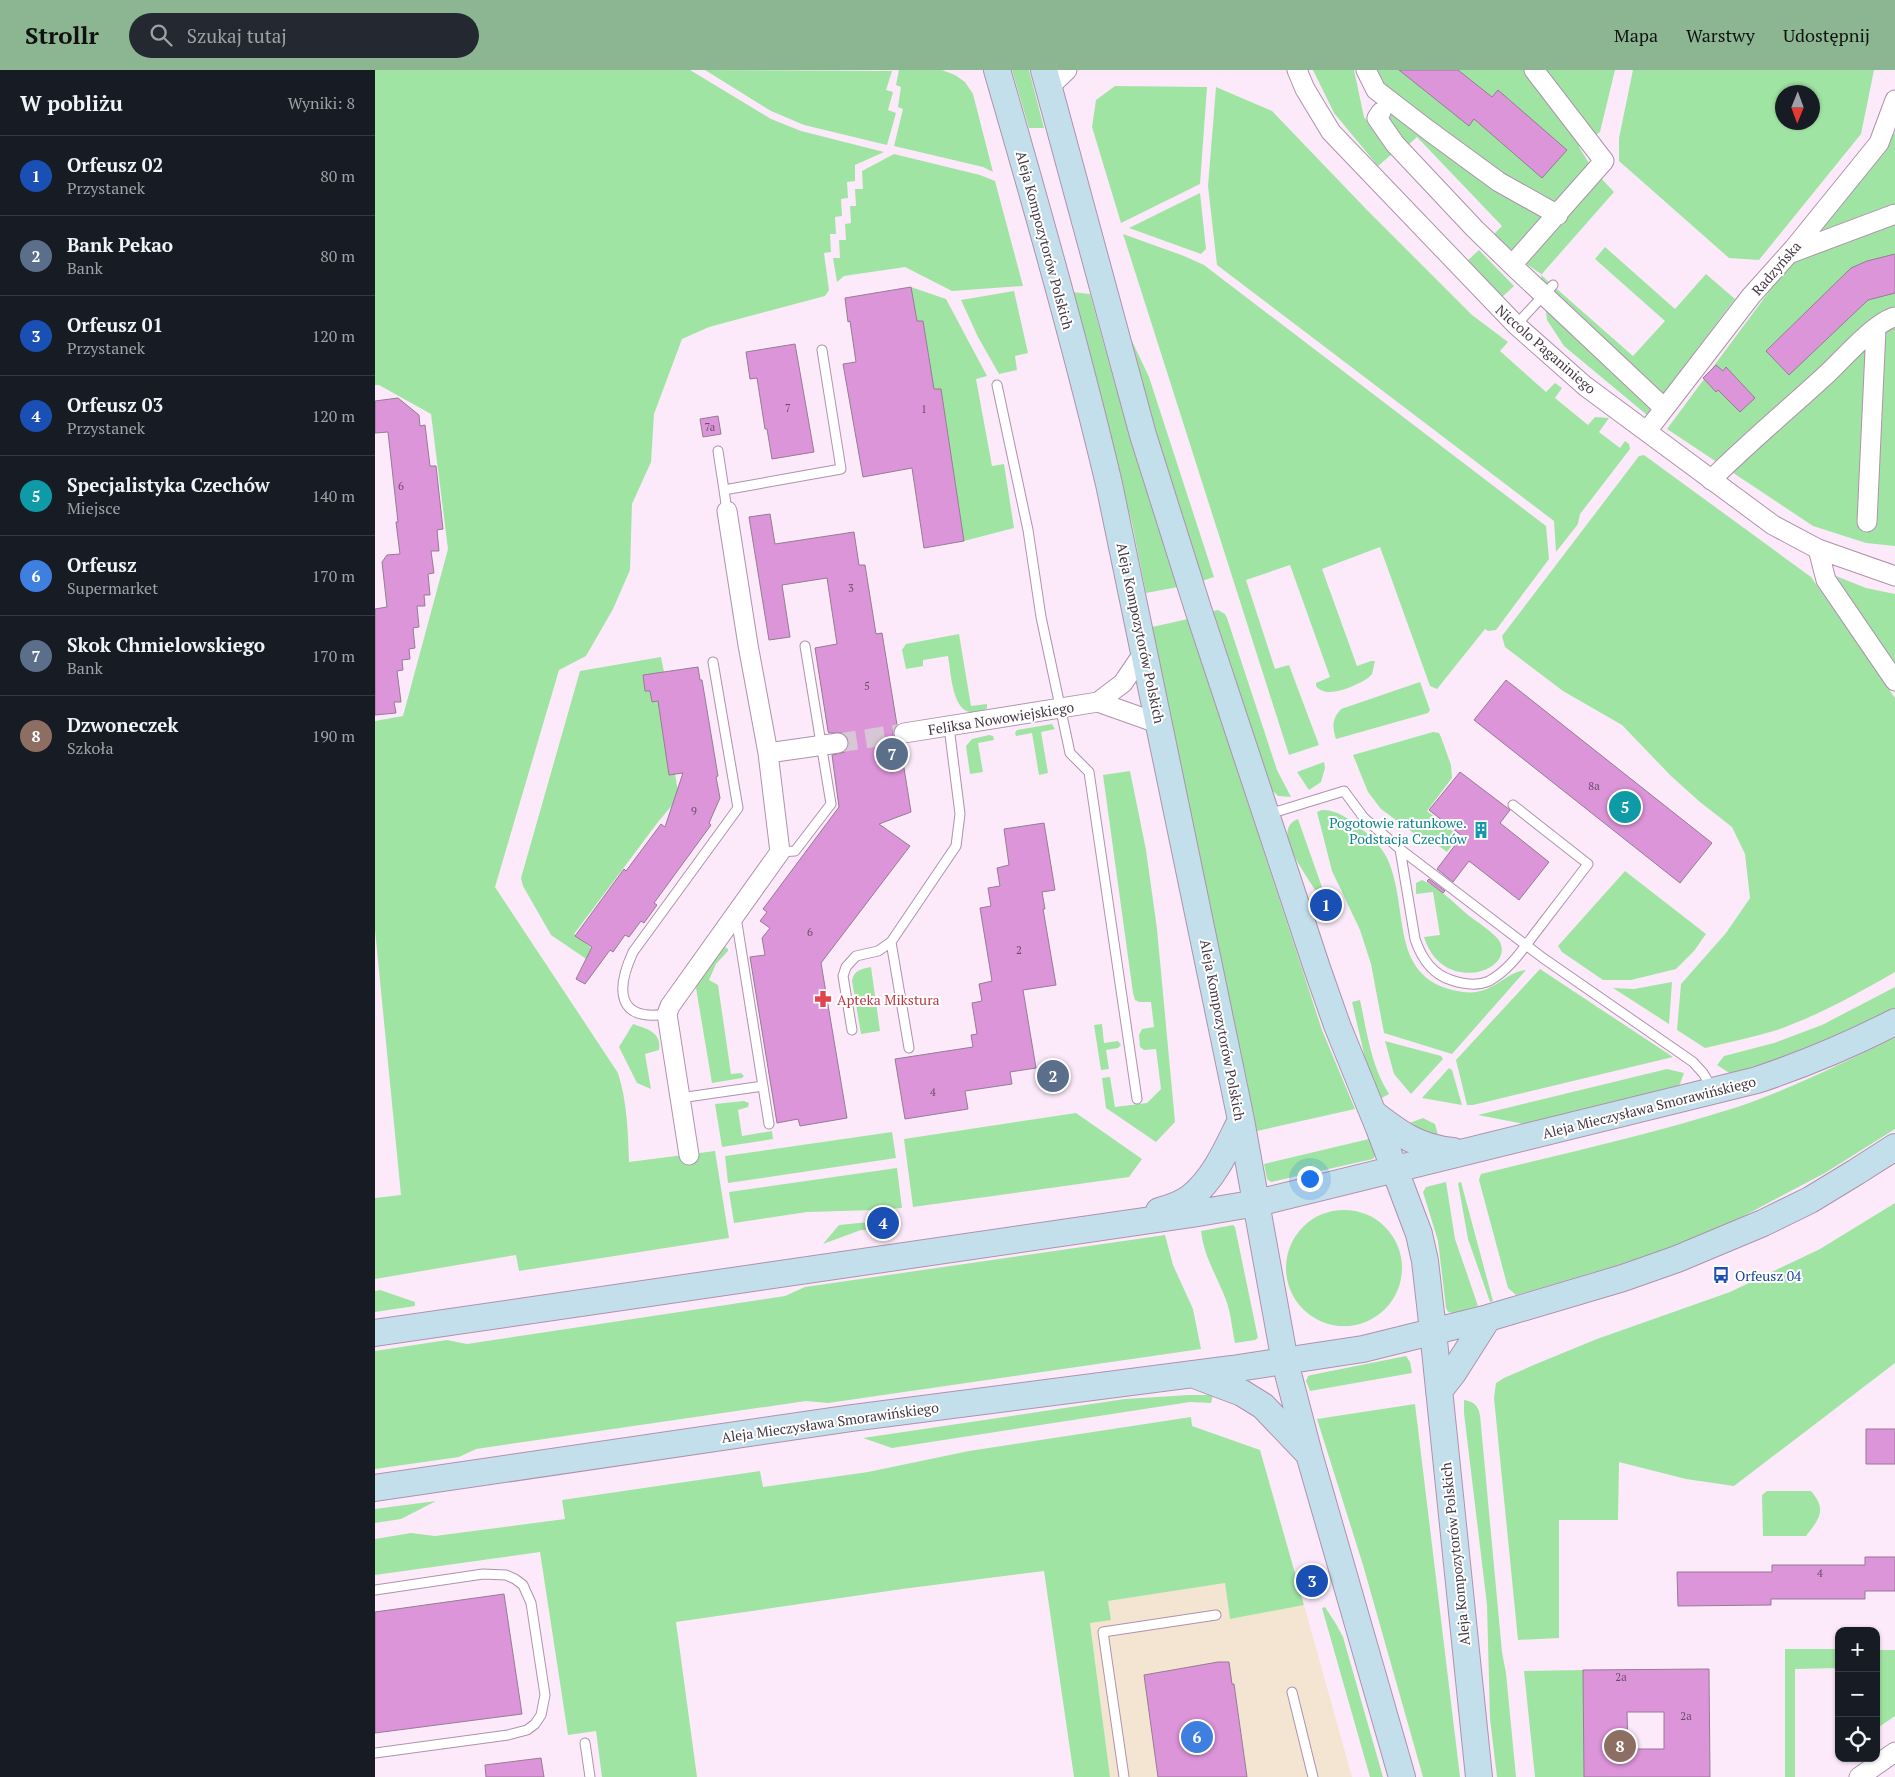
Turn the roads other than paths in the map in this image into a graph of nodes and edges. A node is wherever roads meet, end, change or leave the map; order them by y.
1 (997, 70) edge
2 (1297, 70) edge
3 (1366, 70) edge
4 (1534, 70) edge
5 (1053, 76) edge
6 (1895, 101) edge
7 (1381, 112) dead end
8 (1895, 214) edge
9 (1558, 215) junction
10 (1790, 253) junction
11 (1512, 265) junction
12 (1548, 290) junction
13 (1895, 317) edge
14 (1516, 325) junction
15 (1876, 329) junction
16 (822, 350) dead end
17 (997, 385) dead end
18 (1664, 408) junction
19 (1647, 431) junction
20 (718, 451) dead end
21 (1711, 480) junction
22 (724, 490) junction
23 (727, 511) joint
24 (1867, 522) dead end
25 (1818, 549) junction
26 (1853, 562) junction
27 (1895, 562) edge
28 (1895, 576) edge
29 (805, 646) dead end
30 (1144, 652) junction
31 (713, 662) dead end
32 (1895, 681) edge
33 (1098, 702) junction
34 (1061, 709) junction
35 (1160, 724) junction
36 (949, 727) junction
37 (904, 734) tunnel mouth
38 (830, 744) junction
39 (768, 753) junction
40 (1513, 805) dead end
41 (1267, 815) junction
42 (1400, 849) junction
43 (780, 852) junction
44 (736, 914) junction
45 (891, 942) junction
46 (1526, 945) junction
47 (667, 1014) junction
48 (1895, 1022) edge
49 (852, 1030) dead end
50 (909, 1048) dead end
51 (763, 1086) junction
52 (1714, 1092) junction
53 (680, 1098) junction
54 (1137, 1099) dead end
55 (1372, 1113) junction
56 (1241, 1120) junction
57 (769, 1124) dead end
58 (1895, 1146) edge
59 (1464, 1152) junction
60 (689, 1155) dead end
61 (1395, 1168) junction
62 (1257, 1202) junction
63 (1131, 1222) junction
64 (1488, 1318) junction
65 (1433, 1331) junction
66 (375, 1333) edge
67 (1285, 1362) junction
68 (1191, 1375) junction
69 (1439, 1391) junction
70 (1309, 1454) junction
71 (375, 1488) edge
72 (375, 1590) edge
73 (1216, 1615) dead end
74 (1292, 1692) dead end
75 (585, 1743) dead end
76 (1895, 1752) edge
77 (375, 1754) edge
78 (590, 1777) edge
79 (1124, 1777) edge
80 (1313, 1777) edge
81 (1402, 1777) edge
82 (1479, 1777) edge
83 (1859, 1777) edge

1 - 30 street, Aleja Kompozytorów Polskich
2 - 14 street, Niccolo Paganiniego
3 - 9 street
4 - 9 street
5 - 41 street
6 - 10 street, Radzyńska
7 - 11 street
8 - 10 street
9 - 11 street
10 - 18 street, Radzyńska
11 - 12 street
12 - 14 lane
12 - 18 street
13 - 15 street
14 - 19 street, Niccolo Paganiniego
15 - 21 street
15 - 24 street
16 - 22 lane
17 - 34 lane
18 - 19 street, Radzyńska
19 - 21 street, Niccolo Paganiniego
20 - 22 lane
21 - 25 street, Niccolo Paganiniego
22 - 23 lane
23 - 39 street
25 - 26 street, Niccolo Paganiniego
25 - 32 street
26 - 27 street, Niccolo Paganiniego
26 - 28 street, Niccolo Paganiniego
29 - 38 lane
30 - 33 street, Feliksa Nowowiejskiego
30 - 35 street, Aleja Kompozytorów Polskich
31 - 47 lane
33 - 34 street, Feliksa Nowowiejskiego
33 - 35 street
34 - 36 street, Feliksa Nowowiejskiego
34 - 54 lane
35 - 56 street, Aleja Kompozytorów Polskich
36 - 37 street, Feliksa Nowowiejskiego
36 - 45 lane
38 - 39 street
38 - 43 lane
39 - 43 street
40 - 46 lane
41 - 42 lane
41 - 55 street
42 - 46 lane
42 - 46 lane
43 - 44 street
44 - 47 street
44 - 51 lane
45 - 49 lane
45 - 50 lane
46 - 52 lane
47 - 53 street
48 - 52 street, Aleja Mieczysława Smorawińskiego
51 - 53 lane
51 - 57 lane
52 - 59 street, Aleja Mieczysława Smorawińskiego
53 - 60 street
55 - 59 street
55 - 61 street
56 - 62 street, Aleja Kompozytorów Polskich
56 - 63 street
58 - 64 street
59 - 61 street, Aleja Mieczysława Smorawińskiego
61 - 62 street, Aleja Mieczysława Smorawińskiego
61 - 65 street, Aleja Kompozytorów Polskich
62 - 63 street
62 - 67 street, Aleja Kompozytorów Polskich
63 - 66 street
64 - 65 street
64 - 69 street
65 - 67 street, Aleja Mieczysława Smorawińskiego
65 - 69 street, Aleja Kompozytorów Polskich
67 - 68 street, Aleja Mieczysława Smorawińskiego
67 - 70 street
68 - 70 street
68 - 71 street, Aleja Mieczysława Smorawińskiego
69 - 82 street, Aleja Kompozytorów Polskich
70 - 81 street
72 - 77 lane
73 - 79 lane
74 - 80 lane
75 - 78 lane
76 - 83 street

